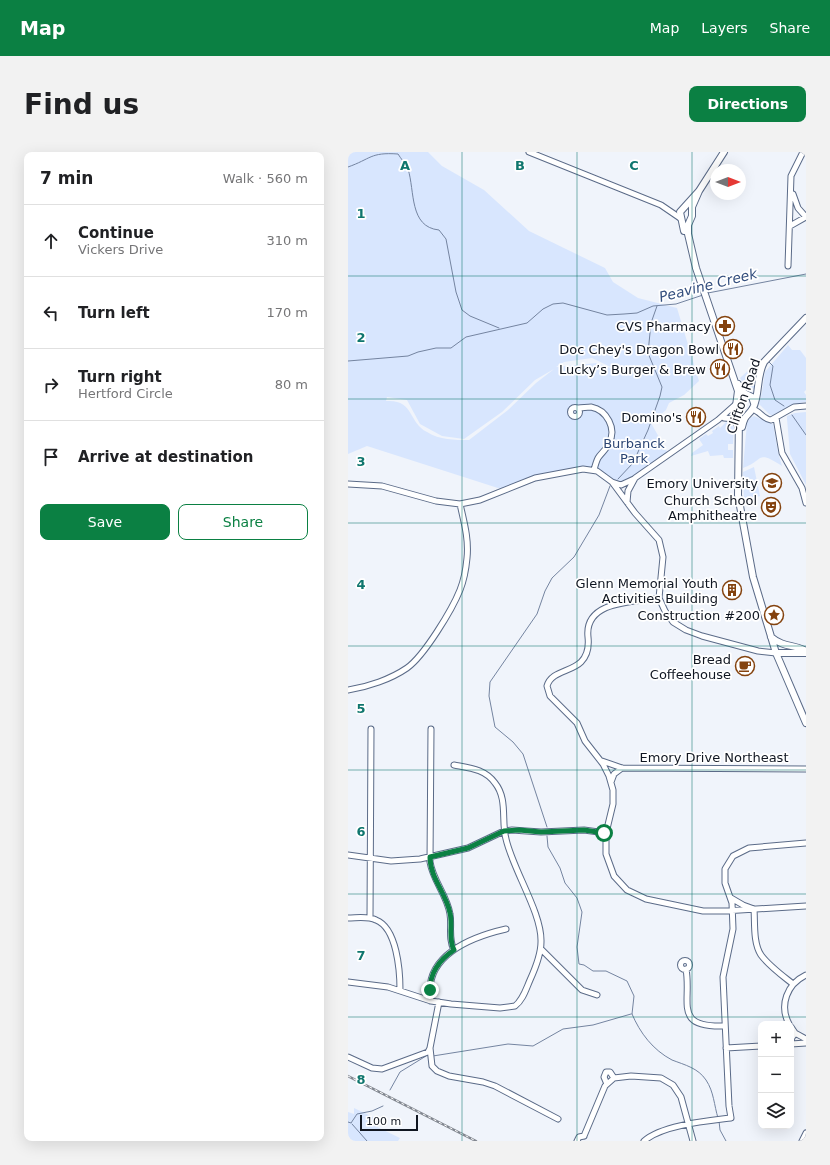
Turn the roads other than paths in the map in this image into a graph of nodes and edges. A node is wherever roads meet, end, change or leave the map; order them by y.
1 (529, 152) edge
2 (724, 152) edge
3 (803, 152) edge
4 (792, 189) junction
5 (699, 191) junction
6 (661, 205) junction
7 (683, 209) junction
8 (692, 212) junction
9 (806, 217) edge
10 (681, 219) junction
11 (690, 220) junction
12 (790, 226) junction
13 (691, 251) junction
14 (788, 266) dead end
15 (806, 318) edge
16 (733, 376) junction
17 (759, 376) junction
18 (748, 395) junction
19 (737, 402) junction
20 (754, 402) junction
21 (806, 406) edge
22 (578, 408) dead end
23 (738, 411) junction
24 (750, 411) junction
25 (776, 418) junction
26 (721, 419) junction
27 (739, 431) junction
28 (738, 442) junction
29 (594, 470) junction
30 (635, 478) junction
31 (612, 482) junction
32 (348, 484) edge
33 (627, 502) junction
34 (806, 503) edge
35 (460, 504) junction
36 (660, 598) junction
37 (771, 637) junction
38 (806, 652) edge
39 (776, 653) junction
40 (348, 690) edge
41 (806, 724) edge
42 (371, 729) dead end
43 (431, 729) dead end
44 (596, 757) junction
45 (454, 765) dead end
46 (622, 768) junction
47 (806, 769) edge
48 (611, 783) junction
49 (504, 831) junction
50 (606, 833) junction
51 (806, 843) edge
52 (348, 855) edge
53 (430, 857) junction
54 (370, 858) junction
55 (730, 897) junction
56 (806, 906) edge
57 (754, 909) junction
58 (732, 910) junction
59 (348, 918) edge
60 (370, 918) junction
61 (506, 930) dead end
62 (541, 949) junction
63 (454, 950) junction
64 (686, 969) dead end
65 (806, 976) edge
66 (348, 982) edge
67 (793, 984) junction
68 (400, 990) junction
69 (597, 995) dead end
70 (431, 1000) junction
71 (439, 1002) junction
72 (788, 1021) edge
73 (725, 1026) junction
74 (795, 1032) edge
75 (806, 1039) edge
76 (806, 1043) edge
77 (794, 1044) edge
78 (758, 1046) edge
79 (430, 1048) junction
80 (726, 1048) junction
81 (348, 1057) edge
82 (614, 1078) junction
83 (607, 1084) junction
84 (558, 1119) dead end
85 (688, 1124) junction
86 (806, 1133) edge
87 (585, 1139) edge
88 (578, 1141) edge
89 (644, 1141) edge
90 (693, 1141) edge
91 (802, 1141) edge

1 - 6 street
2 - 5 main road
3 - 4 street
4 - 9 street
4 - 12 street
5 - 7 main road
5 - 8 main road
6 - 7 street
6 - 10 street
7 - 8 main road
7 - 10 main road
8 - 11 main road
9 - 12 street
10 - 11 main road
10 - 13 main road
11 - 13 main road
12 - 14 street
13 - 16 main road
15 - 17 street
16 - 18 main road
16 - 19 main road
17 - 18 street
17 - 20 street
18 - 19 main road
18 - 20 main road
19 - 23 main road
19 - 26 street
20 - 24 main road, Clifton Road
21 - 25 street
22 - 29 street
23 - 24 main road
23 - 26 street
23 - 27 main road
24 - 25 street
24 - 28 main road, Clifton Road
25 - 34 street
26 - 27 street
26 - 30 street
27 - 28 main road
28 - 37 main road, Clifton Road
29 - 31 street
29 - 35 street
30 - 31 street
30 - 33 street
31 - 33 street
32 - 35 street
33 - 36 street
35 - 40 street
36 - 39 street
36 - 44 street
37 - 38 main road
37 - 39 main road
38 - 39 main road
39 - 41 main road
42 - 54 street
43 - 53 street
44 - 46 street, Emory Drive Northeast
44 - 48 street
45 - 49 street
46 - 47 street, Emory Drive Northeast
46 - 48 street, Emory Drive Northeast
48 - 50 street
49 - 50 street
49 - 53 street
49 - 62 street
50 - 58 street
51 - 55 street
52 - 54 street
53 - 54 street
53 - 63 street
54 - 60 street
55 - 57 street
55 - 58 street
56 - 57 street
57 - 58 street
57 - 67 street
58 - 73 street
59 - 60 street
60 - 68 street
61 - 63 street
62 - 69 street
62 - 71 street
63 - 70 street
64 - 73 street
65 - 67 street
66 - 68 street
67 - 72 street
68 - 70 street
70 - 71 street
71 - 79 street
73 - 80 street
74 - 75 street
76 - 77 street
78 - 80 street
79 - 81 street
79 - 84 street
80 - 85 street
82 - 83 street
82 - 83 street
82 - 85 street
83 - 87 street
85 - 89 street
85 - 90 street
86 - 91 street
87 - 88 street

